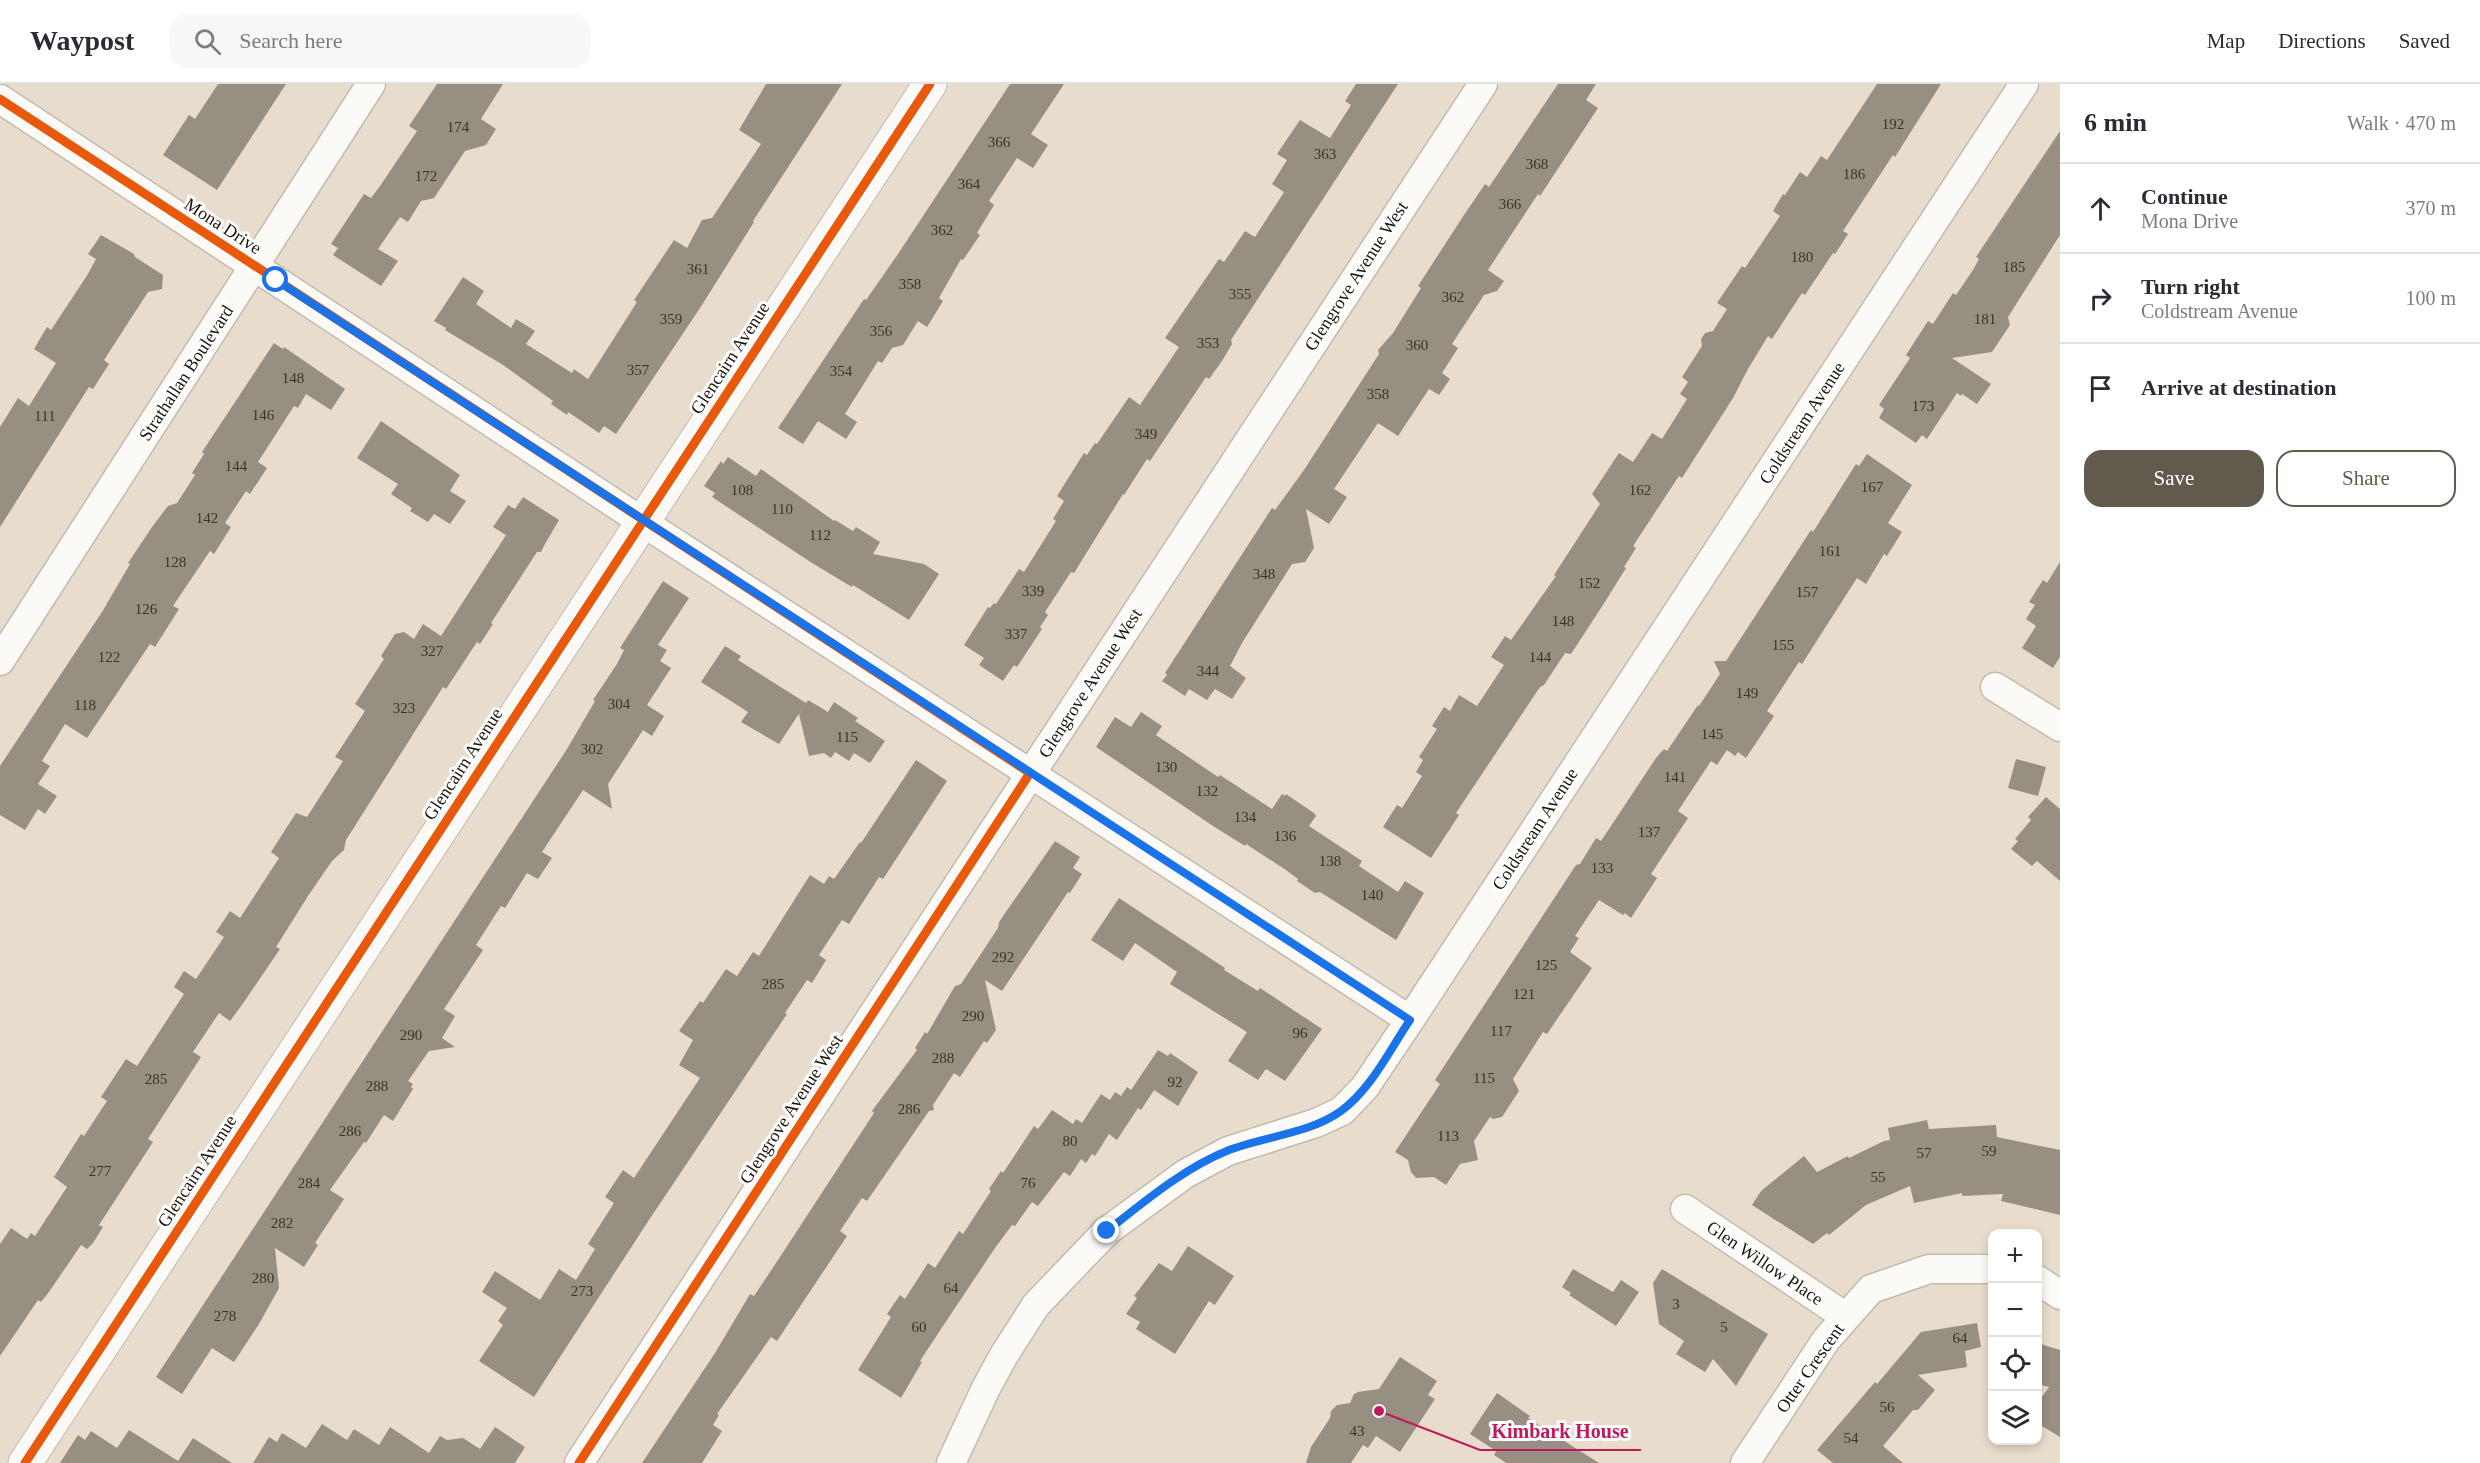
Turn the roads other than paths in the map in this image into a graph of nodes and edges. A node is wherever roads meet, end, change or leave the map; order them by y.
1 (371, 84) edge
2 (930, 84) edge
3 (1483, 84) edge
4 (2024, 84) edge
5 (0, 99) edge
6 (254, 266) junction
7 (642, 521) junction
8 (0, 661) edge
9 (1995, 687) dead end
10 (2060, 727) edge
11 (1030, 773) junction
12 (1410, 1020) junction
13 (1685, 1209) dead end
14 (1988, 1269) edge
15 (2042, 1283) edge
16 (2060, 1295) edge
17 (1846, 1317) junction
18 (25, 1463) edge
19 (579, 1463) edge
20 (951, 1463) edge
21 (1745, 1463) edge

1 - 6 street, Strathallan Boulevard
2 - 7 street, Glencairn Avenue
3 - 11 street, Glengrove Avenue West
4 - 12 street, Coldstream Avenue
5 - 6 street, Mona Drive
6 - 7 street, Mona Drive
6 - 8 street, Strathallan Boulevard
7 - 11 street, Mona Drive
7 - 18 street, Glencairn Avenue
9 - 10 street
11 - 12 street, Mona Drive
11 - 19 street, Glengrove Avenue West
12 - 20 street, Coldstream Avenue
13 - 17 street, Glen Willow Place
14 - 17 street, Otter Crescent
15 - 16 street
17 - 21 street, Otter Crescent

